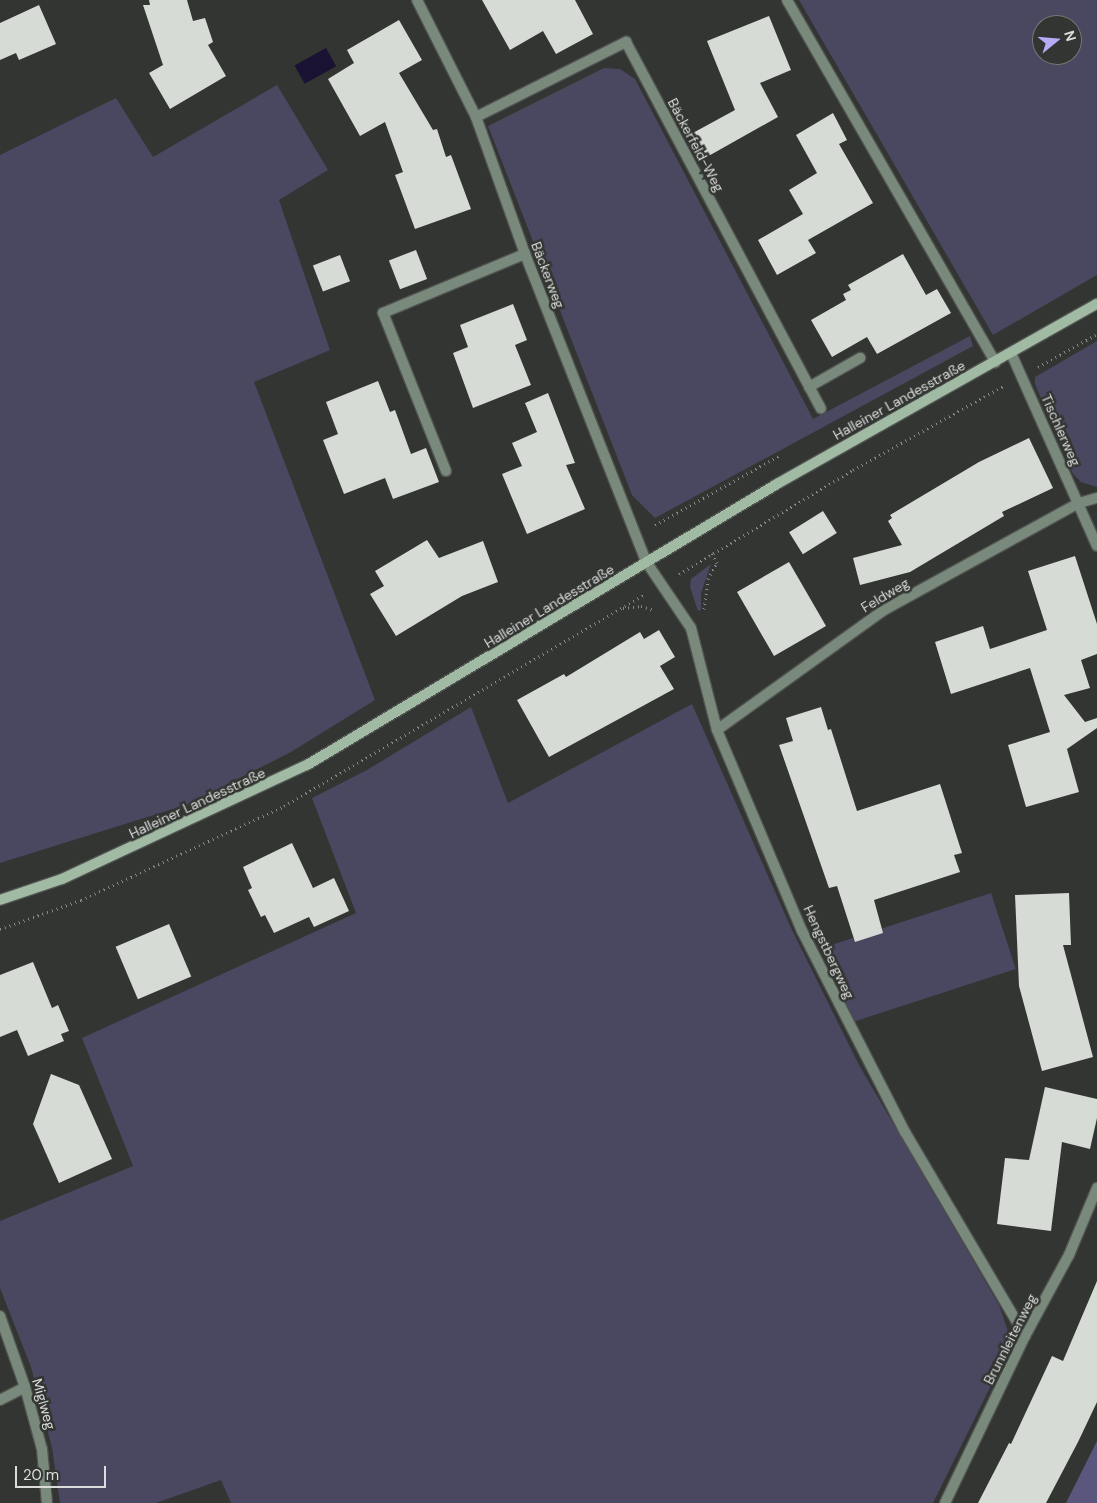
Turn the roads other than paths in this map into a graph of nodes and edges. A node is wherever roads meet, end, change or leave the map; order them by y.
1 (417, 0) edge
2 (787, 0) edge
3 (476, 117) junction
4 (525, 254) junction
5 (1097, 304) edge
6 (1011, 353) junction
7 (860, 358) dead end
8 (996, 362) junction
9 (809, 387) junction
10 (821, 408) dead end
11 (446, 471) dead end
12 (1097, 498) edge
13 (1079, 502) junction
14 (1097, 546) edge
15 (647, 563) junction
16 (718, 730) junction
17 (0, 900) edge
18 (1097, 1188) edge
19 (0, 1316) edge
20 (1025, 1336) junction
21 (25, 1387) junction
22 (0, 1400) edge
23 (47, 1503) edge
24 (945, 1503) edge

1 - 3 street, Bäckerweg
2 - 8 street
3 - 4 street, Bäckerweg
3 - 9 street, Bäckerfeld-Weg
4 - 11 street
4 - 15 street, Bäckerweg
5 - 6 main road, Halleiner Landesstraße
6 - 8 main road, Halleiner Landesstraße
6 - 13 street, Tischlerweg
7 - 9 street
8 - 15 main road, Halleiner Landesstraße
9 - 10 street, Bäckerfeld-Weg
12 - 13 street, Feldweg
13 - 14 street, Tischlerweg
13 - 16 street, Feldweg
15 - 16 street, Hengstbergweg
15 - 17 main road, Halleiner Landesstraße
16 - 20 street, Hengstbergweg
18 - 20 street, Brunnleitenweg
19 - 21 street, Miglweg
20 - 24 street, Brunnleitenweg
21 - 22 street
21 - 23 street, Miglweg

